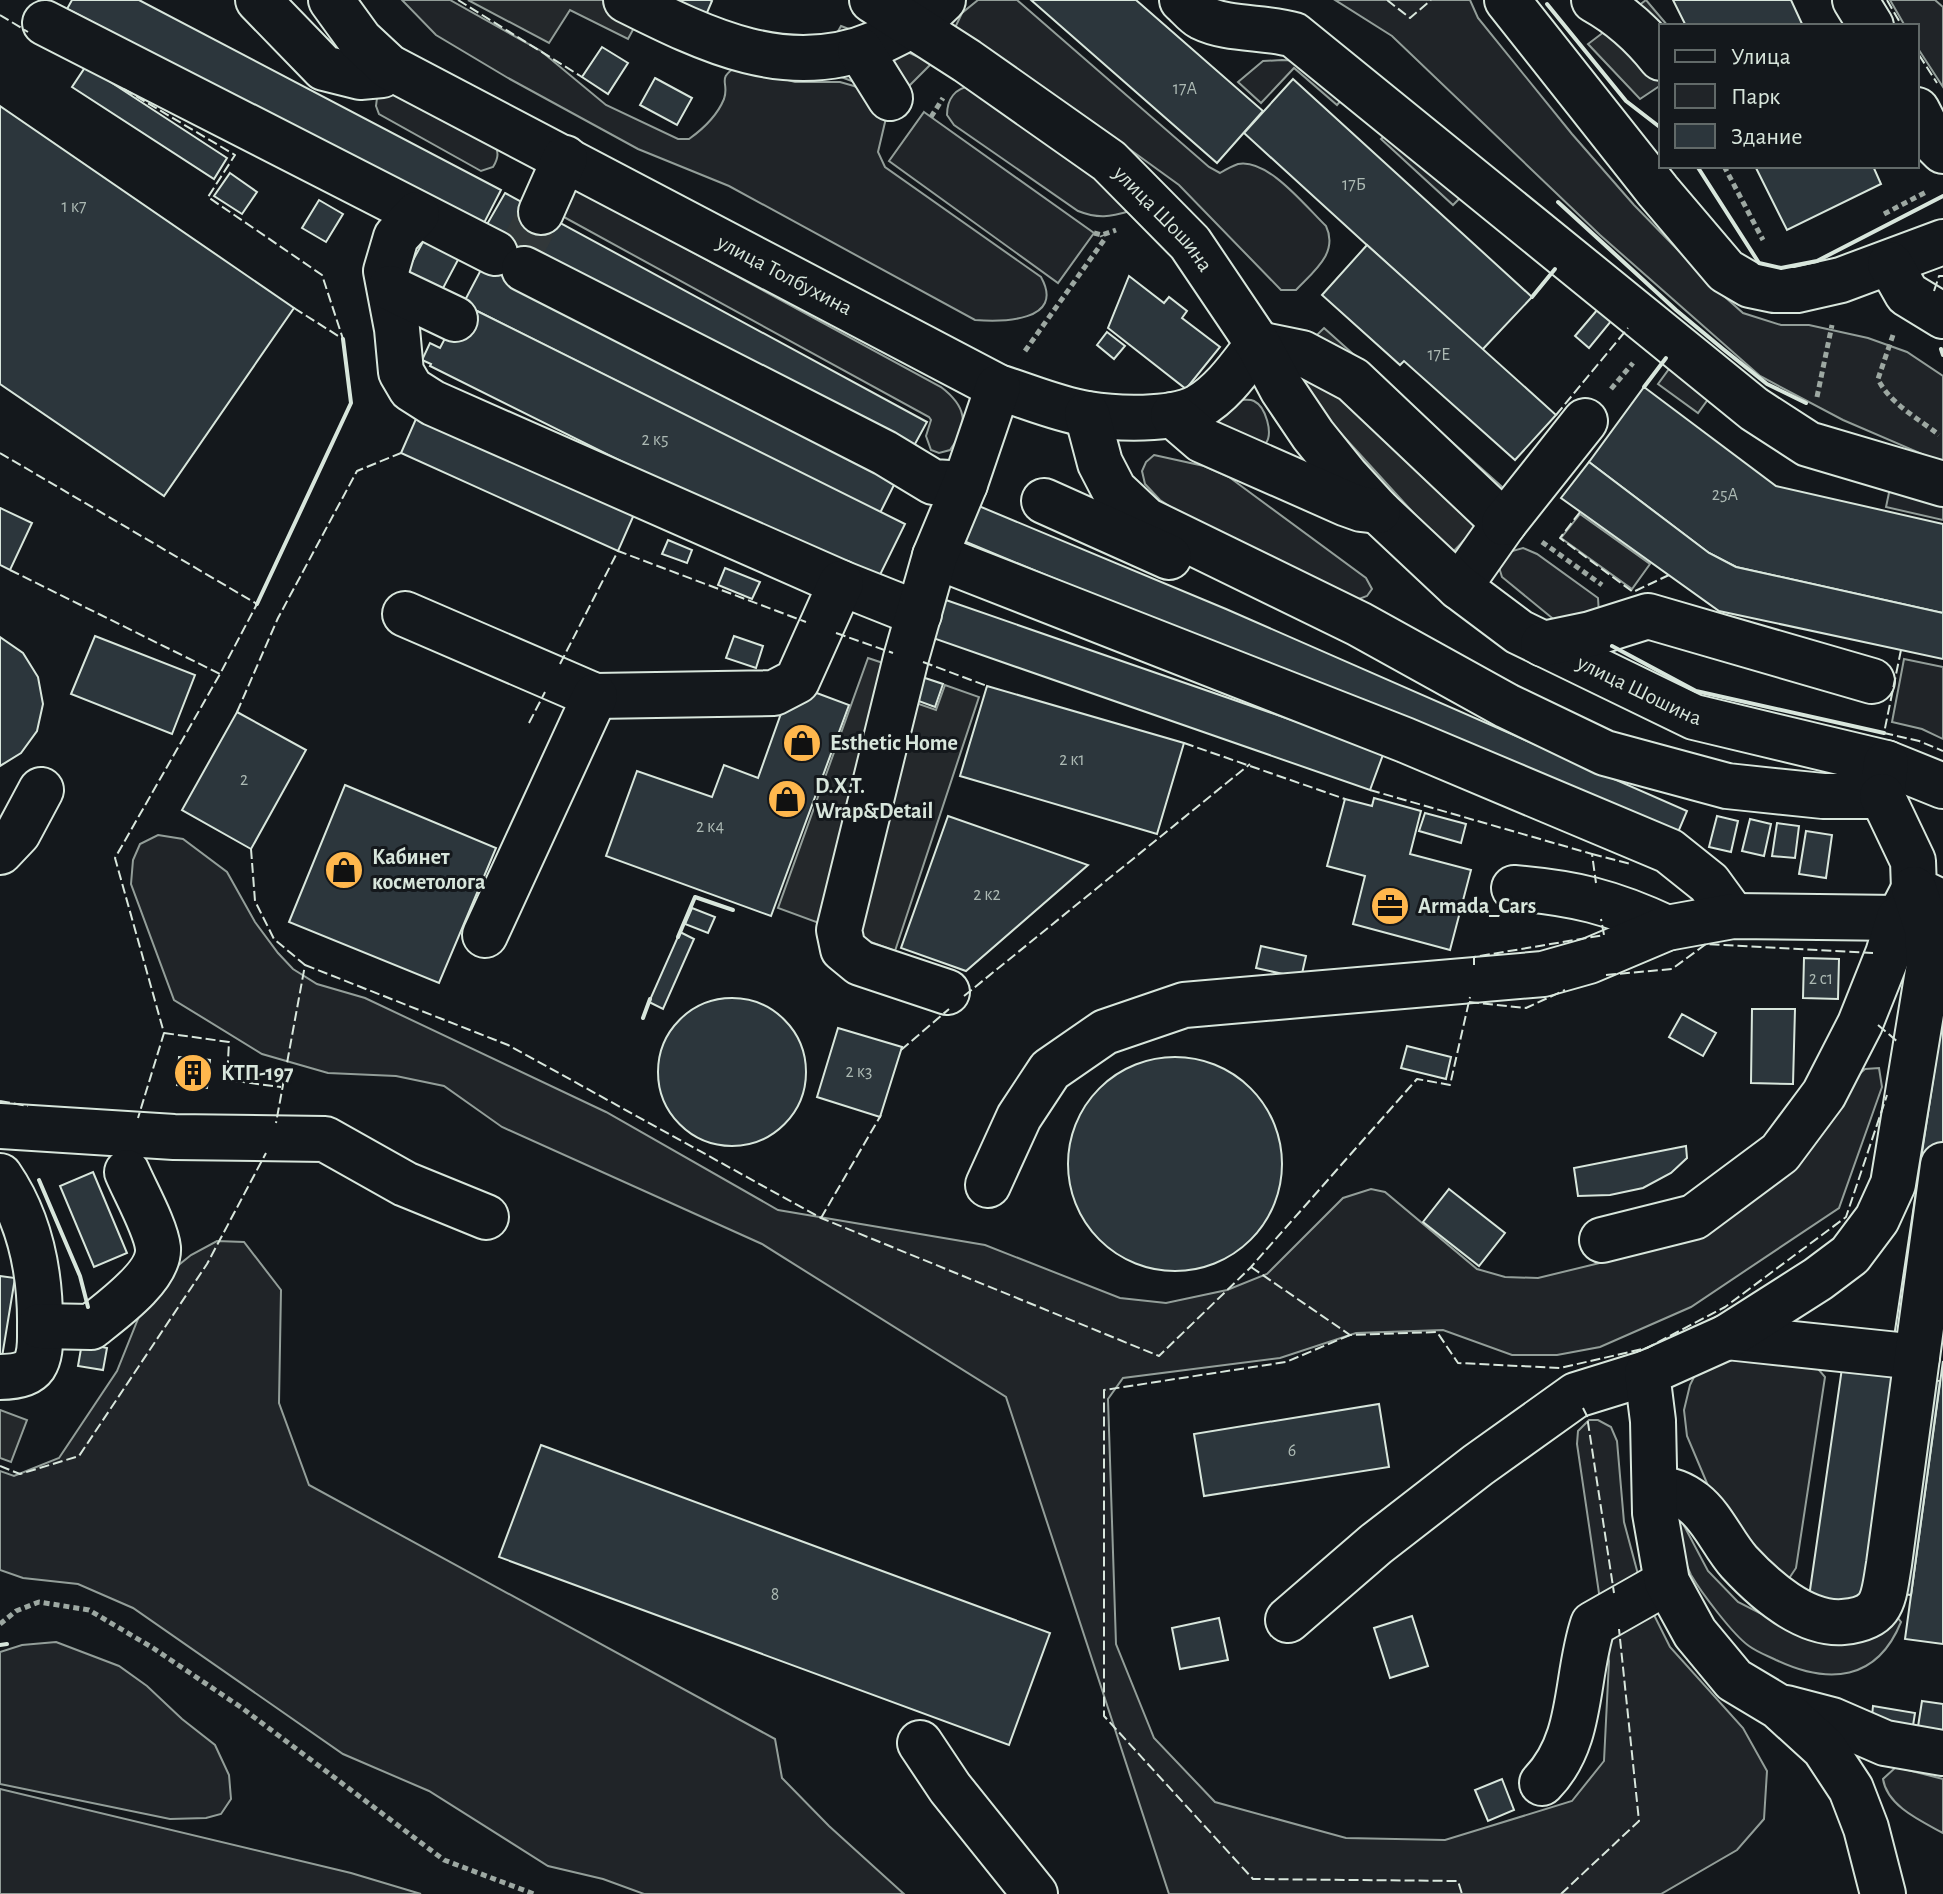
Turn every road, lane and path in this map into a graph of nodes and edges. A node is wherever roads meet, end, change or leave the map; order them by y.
1 (258, 0) edge
2 (331, 0) edge
3 (626, 0) edge
4 (872, 0) edge
5 (1182, 0) edge
6 (1507, 0) edge
7 (1594, 0) edge
8 (1855, 0) edge
9 (928, 14) edge
10 (45, 23) dead end
11 (1870, 24) edge
12 (860, 50) junction
13 (1659, 55) edge
14 (389, 67) junction
15 (890, 98) dead end
16 (1919, 114) edge
17 (565, 158) junction
18 (1725, 168) edge
19 (1936, 171) edge
20 (541, 212) tunnel mouth
21 (417, 214) junction
22 (1885, 214) dead end
23 (1102, 235) dead end
24 (1943, 242) edge
25 (1767, 247) dead end
26 (1841, 280) junction
27 (390, 288) junction
28 (1913, 291) edge
29 (455, 319) dead end
30 (1258, 344) junction
31 (998, 387) junction
32 (1087, 414) junction
33 (1173, 415) junction
34 (1585, 421) dead end
35 (1943, 438) edge
36 (1808, 444) junction
37 (965, 484) junction
38 (1943, 484) edge
39 (1044, 501) dead end
40 (1378, 511) junction
41 (1506, 521) junction
42 (1218, 554) junction
43 (935, 556) junction
44 (841, 583) junction
45 (1459, 587) junction
46 (405, 614) dead end
47 (919, 614) junction
48 (1648, 616) junction
49 (1543, 644) junction
50 (1872, 681) dead end
51 (595, 696) junction
52 (1884, 780) junction
53 (1943, 786) edge
54 (41, 790) dead end
55 (0, 852) edge
56 (1922, 887) edge
57 (1514, 888) dead end
58 (1733, 916) junction
59 (1667, 928) junction
60 (485, 935) dead end
61 (947, 992) dead end
62 (0, 1126) edge
63 (1943, 1165) edge
64 (127, 1172) dead end
65 (0, 1176) edge
66 (988, 1185) dead end
67 (486, 1217) dead end
68 (1602, 1240) dead end
69 (40, 1326) junction
70 (1727, 1337) junction
71 (1917, 1357) junction
72 (1647, 1373) junction
73 (0, 1377) edge
74 (1655, 1488) junction
75 (1667, 1582) junction
76 (1288, 1620) dead end
77 (0, 1624) edge
78 (1779, 1707) junction
79 (920, 1743) dead end
80 (1943, 1753) edge
81 (1542, 1783) dead end
82 (534, 1894) edge
83 (1035, 1894) edge
84 (1883, 1894) edge

1 - 14 street
2 - 14 street, улица Толбухина
3 - 12 street
4 - 9 street, улица Шошина
5 - 36 street
6 - 26 street
7 - 13 street
8 - 11 street
9 - 12 street
9 - 30 street, улица Шошина
10 - 21 street
12 - 15 street
14 - 17 street, улица Толбухина
16 - 19 street
17 - 20 street
17 - 31 street, улица Толбухина
18 - 25 path
19 - 22 path
21 - 27 street
21 - 37 street
23 - 31 path
24 - 28 street
26 - 28 street
26 - 36 path
27 - 29 street
27 - 44 street
28 - 35 path
30 - 33 street, улица Толбухина
30 - 40 street, улица Шошина
30 - 41 street
31 - 32 street, улица Толбухина
31 - 37 street
32 - 33 street, улица Толбухина
32 - 42 street
33 - 40 street, улица Шошина
34 - 41 street
36 - 38 street
37 - 43 street
39 - 42 street
40 - 45 street, улица Шошина
41 - 45 street
41 - 48 path
42 - 52 street
43 - 47 street
43 - 58 street
44 - 47 street
44 - 51 street
45 - 49 street, улица Шошина
46 - 51 street
47 - 61 street
48 - 49 street
48 - 50 street
49 - 52 street, улица Шошина
51 - 60 street
52 - 53 street, улица Шошина
52 - 56 street
54 - 55 street
56 - 58 street
56 - 68 street
56 - 70 street
57 - 59 street
58 - 59 street
59 - 66 street
62 - 67 street
63 - 71 street
64 - 69 street
65 - 69 street
69 - 73 street
70 - 71 street
70 - 72 street
71 - 74 street
72 - 74 street
72 - 76 street
74 - 75 street
75 - 78 street
75 - 81 street
77 - 82 path
78 - 80 street
78 - 84 street
79 - 83 street

